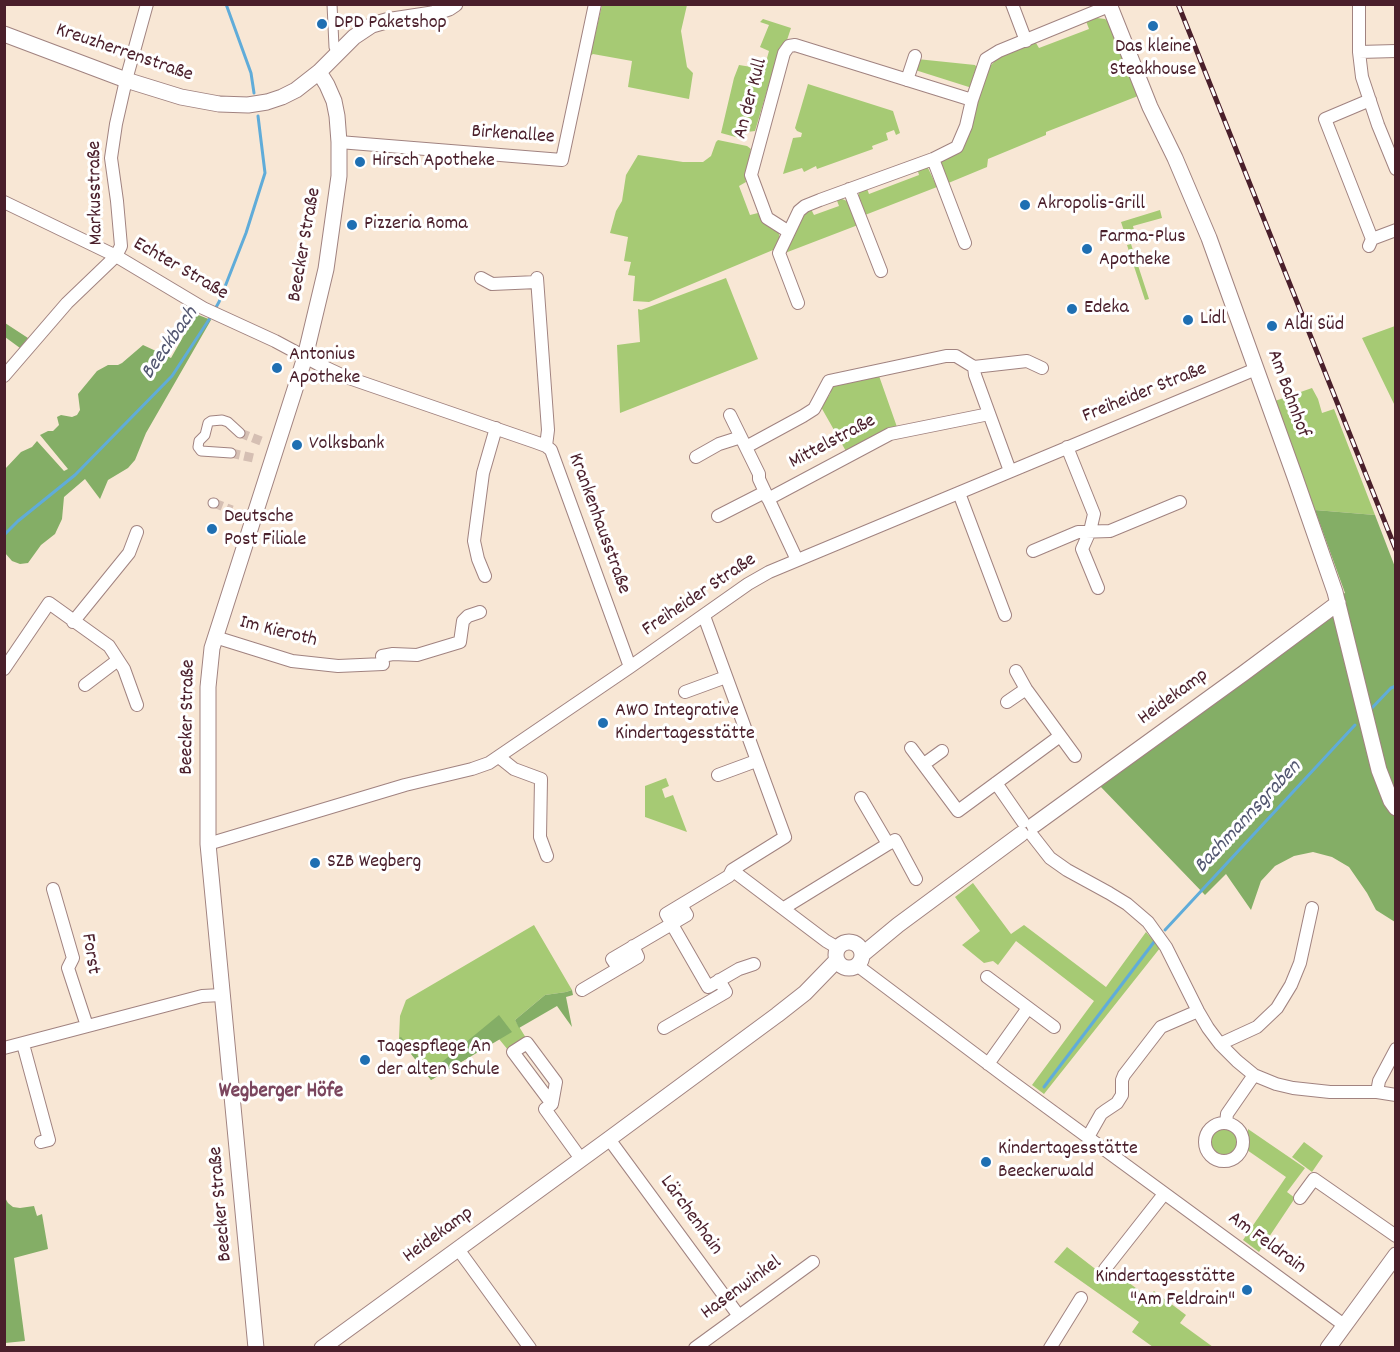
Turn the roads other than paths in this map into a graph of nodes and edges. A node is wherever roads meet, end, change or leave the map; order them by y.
1 (147, 4) edge
2 (332, 4) edge
3 (455, 4) edge
4 (595, 4) edge
5 (1012, 4) edge
6 (1359, 4) edge
7 (1109, 5) edge
8 (4, 34) edge
9 (1026, 40) junction
10 (1395, 51) edge
11 (1359, 52) junction
12 (337, 54) junction
13 (915, 56) dead end
14 (319, 72) junction
15 (126, 80) junction
16 (907, 80) junction
17 (972, 100) junction
18 (1370, 100) junction
19 (339, 142) junction
20 (933, 159) junction
21 (1395, 169) edge
22 (849, 189) junction
23 (4, 202) edge
24 (1395, 230) edge
25 (789, 232) junction
26 (965, 243) dead end
27 (116, 256) junction
28 (881, 271) dead end
29 (481, 278) dead end
30 (798, 303) dead end
31 (305, 357) junction
32 (974, 367) junction
33 (1042, 368) dead end
34 (1256, 369) junction
35 (4, 376) edge
36 (989, 414) junction
37 (730, 415) dead end
38 (496, 428) junction
39 (240, 433) tunnel mouth
40 (744, 442) junction
41 (546, 446) junction
42 (1067, 447) junction
43 (231, 453) tunnel mouth
44 (696, 457) dead end
45 (1010, 471) junction
46 (959, 493) junction
47 (766, 496) junction
48 (1180, 502) dead end
49 (718, 516) dead end
50 (1090, 531) junction
51 (137, 532) dead end
52 (1033, 551) dead end
53 (797, 560) junction
54 (485, 576) dead end
55 (1098, 588) dead end
56 (1338, 603) junction
57 (480, 612) dead end
58 (1005, 615) dead end
59 (704, 616) junction
60 (73, 622) junction
61 (215, 637) junction
62 (118, 660) junction
63 (630, 668) junction
64 (4, 669) edge
65 (1016, 671) dead end
66 (726, 677) junction
67 (85, 685) dead end
68 (1026, 689) junction
69 (685, 692) dead end
70 (1007, 702) dead end
71 (137, 705) dead end
72 (1060, 736) junction
73 (911, 748) dead end
74 (942, 751) dead end
75 (1075, 756) dead end
76 (499, 757) junction
77 (756, 761) junction
78 (924, 764) junction
79 (718, 775) dead end
80 (996, 783) junction
81 (861, 798) dead end
82 (1395, 808) edge
83 (1028, 829) junction
84 (208, 844) junction
85 (888, 844) junction
86 (547, 856) dead end
87 (732, 870) junction
88 (916, 879) dead end
89 (53, 889) dead end
90 (1312, 908) dead end
91 (783, 909) junction
92 (671, 924) junction
93 (849, 956) junction
94 (754, 964) dead end
95 (987, 977) dead end
96 (714, 983) junction
97 (582, 990) dead end
98 (222, 995) junction
99 (1028, 1008) junction
100 (1198, 1011) junction
101 (87, 1026) junction
102 (1054, 1027) dead end
103 (664, 1028) dead end
104 (23, 1044) junction
105 (1220, 1044) junction
106 (4, 1048) edge
107 (1395, 1049) edge
108 (988, 1064) junction
109 (1254, 1075) junction
110 (1377, 1092) junction
111 (1395, 1095) edge
112 (552, 1104) junction
113 (1226, 1123) dead end
114 (1088, 1137) junction
115 (609, 1139) junction
116 (41, 1143) dead end
117 (581, 1159) junction
118 (1164, 1194) junction
119 (1300, 1198) dead end
120 (1395, 1236) edge
121 (458, 1249) junction
122 (1395, 1255) edge
123 (813, 1262) dead end
124 (1105, 1269) dead end
125 (1081, 1298) dead end
126 (739, 1316) junction
127 (1344, 1325) junction
128 (256, 1347) edge
129 (322, 1347) edge
130 (530, 1347) edge
131 (695, 1347) edge
132 (1050, 1347) edge
133 (1328, 1347) edge

1 - 15 street, Markusstraße
2 - 12 street
3 - 12 street, Kreuzherrenstraße
4 - 19 street, Birkenallee
5 - 9 street
6 - 11 street
7 - 9 street
7 - 34 street, Am Bahnhof
8 - 15 street, Kreuzherrenstraße
9 - 17 street
10 - 11 street
11 - 18 street
12 - 14 street, Kreuzherrenstraße
13 - 16 street
14 - 15 street, Kreuzherrenstraße
14 - 19 street, Beecker Straße
15 - 27 street, Markusstraße
16 - 17 street, An der Kull
16 - 25 street, An der Kull
17 - 20 street
18 - 21 street
18 - 24 street
19 - 31 street, Beecker Straße
20 - 22 street
20 - 26 street
22 - 25 street
22 - 28 street
23 - 27 street, Echter Straße
25 - 30 street
27 - 31 street, Echter Straße
27 - 35 street, Markusstraße
29 - 41 street
31 - 38 street, Krankenhausstraße
31 - 61 street, Beecker Straße
32 - 33 street
32 - 36 street
32 - 40 street
34 - 42 street, Freiheider Straße
34 - 56 street, Am Bahnhof
36 - 45 street
36 - 47 street, Mittelstraße
37 - 40 street
38 - 41 street, Krankenhausstraße
38 - 54 street
39 - 43 street
40 - 44 street
40 - 47 street
41 - 63 street, Krankenhausstraße
42 - 45 street, Freiheider Straße
42 - 50 street
45 - 46 street, Freiheider Straße
46 - 53 street, Freiheider Straße
46 - 58 street
47 - 49 street, Mittelstraße
47 - 53 street
48 - 50 street
50 - 52 street
50 - 55 street
51 - 60 street
53 - 59 street, Freiheider Straße
56 - 82 street, Am Bahnhof
56 - 83 street, Heidekamp
57 - 61 street, Im Kieroth
59 - 63 street, Freiheider Straße
59 - 66 street
60 - 62 street
60 - 64 street
61 - 84 street, Beecker Straße
62 - 67 street
62 - 71 street
63 - 76 street, Freiheider Straße
65 - 68 street
66 - 69 street
66 - 77 street
68 - 70 street
68 - 72 street
72 - 75 street
72 - 80 street
73 - 78 street
74 - 78 street
76 - 84 street, Freiheider Straße
76 - 86 street
77 - 79 street
77 - 87 street
78 - 80 street
80 - 83 street
81 - 85 street
83 - 93 street, Heidekamp
83 - 100 street
84 - 98 street, Beecker Straße
85 - 88 street
85 - 91 street
87 - 91 street, Am Feldrain
87 - 92 street
89 - 101 street, Forst
90 - 105 street
91 - 93 street, Am Feldrain
92 - 96 street
92 - 97 street
93 - 108 street, Am Feldrain
93 - 115 street, Heidekamp
94 - 96 street
95 - 99 street
96 - 103 street
98 - 101 street
98 - 128 street, Beecker Straße
99 - 102 street
99 - 108 street
100 - 105 street
100 - 114 street
101 - 104 street
104 - 106 street
104 - 116 street
105 - 109 street
107 - 110 street
108 - 114 street, Am Feldrain
109 - 110 street
109 - 113 street
110 - 111 street
112 - 112 street
112 - 117 street
114 - 118 street, Am Feldrain
115 - 117 street, Heidekamp
115 - 126 street, Lärchenhain
117 - 121 street, Heidekamp
118 - 124 street
118 - 127 street, Am Feldrain
119 - 120 street
121 - 129 street, Heidekamp
121 - 130 street
122 - 127 street
123 - 126 street, Hasenwinkel
125 - 132 street
126 - 131 street, Hasenwinkel
127 - 133 street

